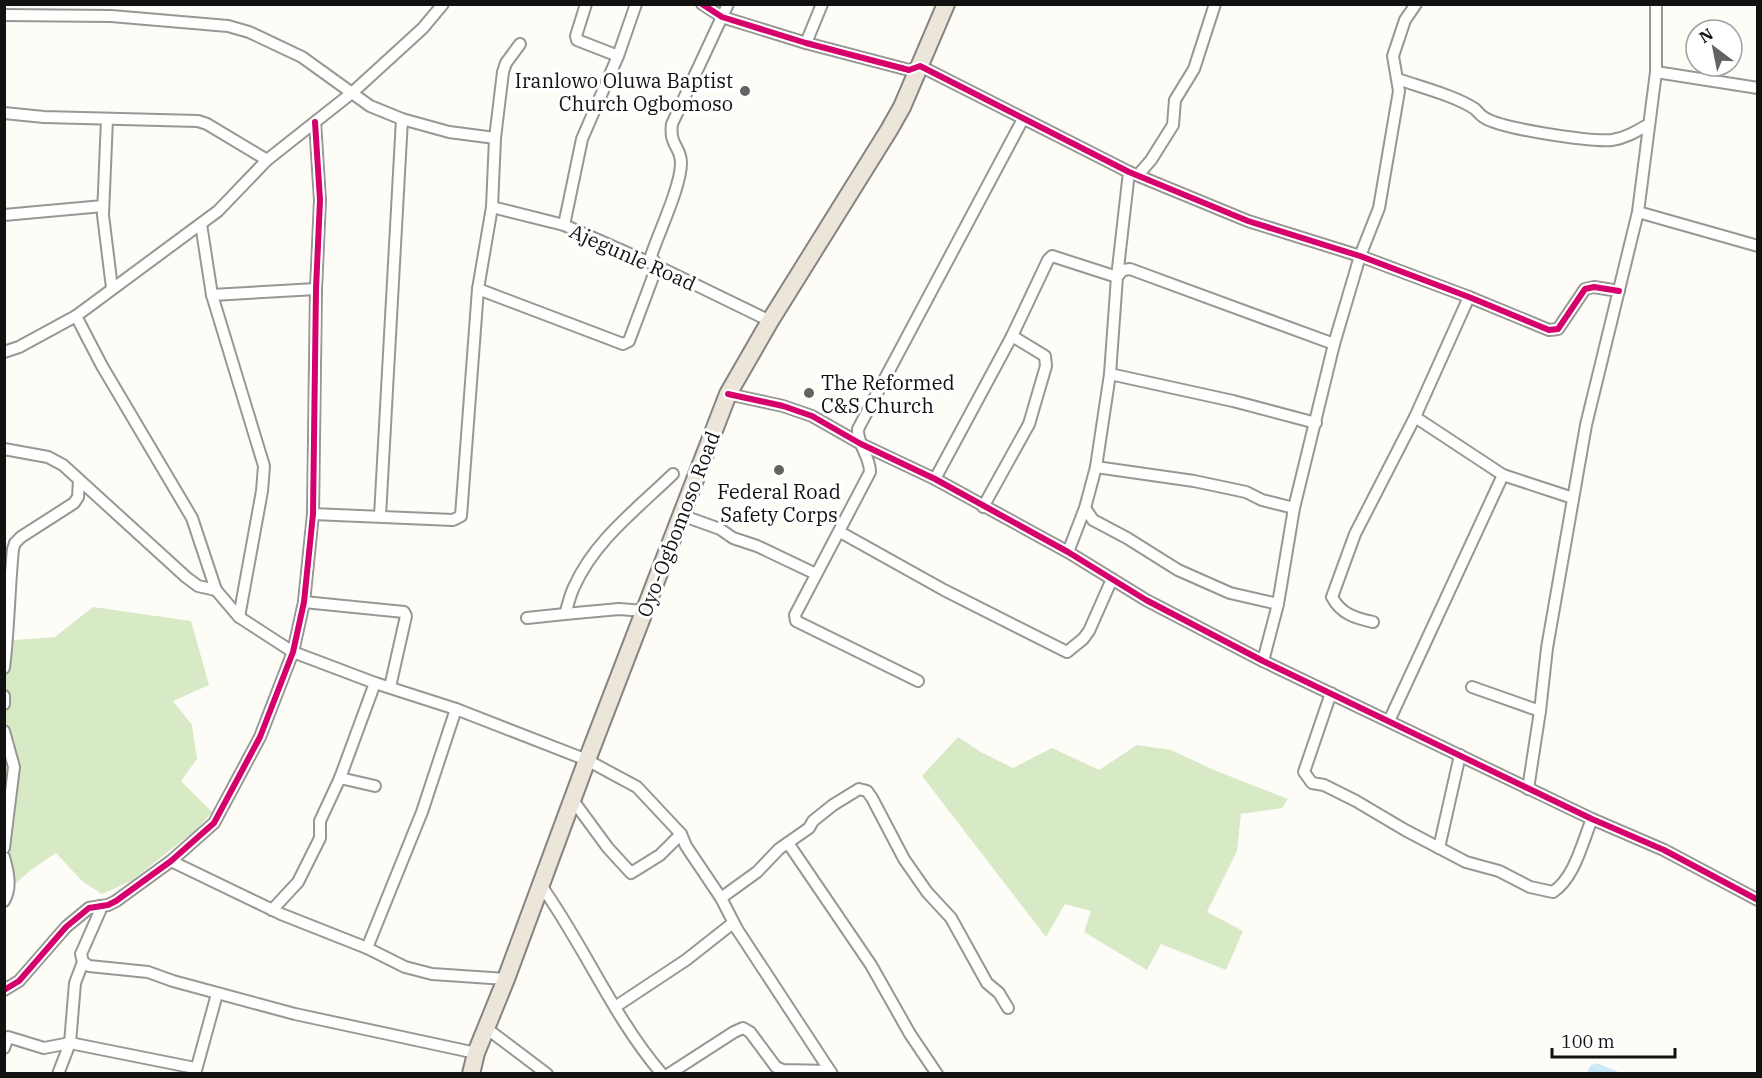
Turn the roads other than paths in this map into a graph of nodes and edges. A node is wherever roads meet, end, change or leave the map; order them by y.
1 (443, 4) edge
2 (586, 4) edge
3 (636, 4) edge
4 (702, 4) edge
5 (728, 4) edge
6 (822, 4) edge
7 (946, 4) edge
8 (1215, 4) edge
9 (1416, 4) edge
10 (1656, 4) edge
11 (29, 10) edge
12 (4, 15) edge
13 (722, 17) junction
14 (806, 43) junction
15 (520, 44) dead end
16 (618, 56) junction
17 (920, 66) junction
18 (1656, 72) junction
19 (1398, 79) junction
20 (1758, 88) edge
21 (353, 92) junction
22 (4, 112) edge
23 (107, 119) junction
24 (402, 119) junction
25 (1023, 119) junction
26 (315, 122) junction
27 (1649, 124) junction
28 (495, 138) junction
29 (267, 160) junction
30 (1134, 174) junction
31 (103, 206) junction
32 (492, 207) junction
33 (1638, 212) junction
34 (4, 215) edge
35 (201, 224) junction
36 (564, 225) junction
37 (1758, 246) edge
38 (1360, 256) junction
39 (657, 266) junction
40 (1118, 277) junction
41 (112, 288) junction
42 (316, 289) junction
43 (478, 289) junction
44 (1619, 291) junction
45 (212, 295) junction
46 (1469, 297) junction
47 (76, 316) junction
48 (770, 321) junction
49 (1012, 336) junction
50 (1334, 344) junction
51 (4, 352) edge
52 (1110, 374) junction
53 (728, 394) junction
54 (1415, 417) junction
55 (1316, 423) junction
56 (861, 444) junction
57 (4, 449) edge
58 (1096, 468) junction
59 (673, 474) dead end
60 (1503, 475) junction
61 (935, 479) junction
62 (79, 480) junction
63 (1573, 498) junction
64 (983, 507) junction
65 (1085, 508) junction
66 (1294, 508) junction
67 (313, 514) junction
68 (681, 515) junction
69 (380, 516) junction
70 (840, 532) junction
71 (1068, 552) junction
72 (816, 574) junction
73 (1112, 579) junction
74 (216, 590) junction
75 (303, 602) junction
76 (1278, 604) junction
77 (6, 605) edge
78 (645, 611) junction
79 (566, 614) junction
80 (239, 617) junction
81 (527, 618) dead end
82 (1373, 622) dead end
83 (293, 652) junction
84 (1263, 661) junction
85 (4, 668) edge
86 (918, 681) dead end
87 (375, 683) junction
88 (390, 687) junction
89 (1472, 687) dead end
90 (1331, 693) junction
91 (4, 696) edge
92 (4, 704) edge
93 (456, 709) junction
94 (1540, 711) junction
95 (1389, 721) junction
96 (4, 731) edge
97 (1460, 755) junction
98 (587, 760) junction
99 (340, 778) junction
100 (375, 786) dead end
101 (1528, 789) junction
102 (572, 799) junction
103 (1592, 819) junction
104 (681, 834) junction
105 (788, 843) junction
106 (4, 848) edge
107 (1439, 848) junction
108 (4, 857) edge
109 (171, 861) junction
110 (540, 884) junction
111 (721, 898) junction
112 (1758, 900) edge
113 (4, 901) edge
114 (100, 906) junction
115 (272, 910) junction
116 (737, 929) junction
117 (366, 948) junction
118 (83, 962) junction
119 (506, 979) junction
120 (4, 990) edge
121 (217, 994) junction
122 (615, 1007) junction
123 (1008, 1008) dead end
124 (486, 1028) junction
125 (70, 1043) junction
126 (4, 1048) edge
127 (476, 1053) junction
128 (195, 1071) edge
129 (831, 1072) edge
130 (58, 1074) edge
131 (471, 1074) edge
132 (547, 1074) edge
133 (662, 1074) edge
134 (669, 1074) edge
135 (937, 1074) edge

1 - 21 street
2 - 16 street
3 - 16 street
4 - 13 street
5 - 13 street
6 - 14 street
7 - 17 highway, Oyo-Ogbomoso Road
8 - 30 street
9 - 19 street
10 - 18 street
11 - 12 street
11 - 21 street
13 - 14 street
13 - 39 street
14 - 17 street
15 - 28 street
16 - 36 street
17 - 25 street
17 - 48 highway, Oyo-Ogbomoso Road
18 - 20 street
18 - 27 street
19 - 27 street
19 - 38 street
21 - 24 street
21 - 26 street
22 - 23 street
23 - 29 street
23 - 31 street
24 - 28 street
24 - 69 street
25 - 30 street
25 - 56 street
26 - 29 street
26 - 42 street
27 - 33 street
28 - 32 street
29 - 35 street
30 - 38 street
30 - 40 street
31 - 34 street
31 - 41 street
32 - 36 street, Ajegunle Road
32 - 43 street
33 - 37 street
33 - 44 street
35 - 41 street
35 - 45 street
36 - 39 street, Ajegunle Road
38 - 46 street
38 - 50 street
39 - 43 street
39 - 48 street, Ajegunle Road
40 - 49 street
40 - 50 street
40 - 52 street
41 - 47 street
42 - 45 street
42 - 67 street
43 - 69 street
44 - 46 street
44 - 63 street
45 - 80 street
46 - 54 street
47 - 51 street
47 - 74 street
48 - 53 highway, Oyo-Ogbomoso Road
49 - 61 street
49 - 64 street
50 - 55 street
52 - 55 street
52 - 58 street
53 - 56 street
53 - 68 highway, Oyo-Ogbomoso Road
54 - 60 street
54 - 82 street
55 - 66 street
56 - 61 street
56 - 70 street
57 - 62 street
58 - 65 street
58 - 66 street
59 - 79 street
60 - 63 street
60 - 95 street
61 - 64 street
62 - 74 street
62 - 77 street
63 - 94 street
64 - 71 street
65 - 71 street
65 - 76 street
66 - 76 street
67 - 69 street
67 - 75 street
68 - 72 street
68 - 78 highway, Oyo-Ogbomoso Road
70 - 72 street
70 - 73 street
71 - 73 street
72 - 86 street
73 - 84 street
74 - 80 street
75 - 83 street
75 - 88 street
76 - 84 street
77 - 85 street
78 - 79 street
78 - 98 highway, Oyo-Ogbomoso Road
79 - 81 street
80 - 83 street
83 - 87 street
83 - 109 street
84 - 90 street
87 - 88 street
87 - 99 street
88 - 93 street
89 - 94 street
90 - 95 street
90 - 107 street
91 - 92 street
93 - 98 street
93 - 117 street
94 - 101 street
95 - 97 street
96 - 106 street
97 - 101 street
97 - 107 street
98 - 102 highway, Oyo-Ogbomoso Road
98 - 104 street
99 - 100 street
99 - 115 street
101 - 103 street
102 - 104 street
102 - 110 highway, Oyo-Ogbomoso Road
103 - 107 street
103 - 112 street
104 - 111 street
105 - 111 street
105 - 123 street
105 - 135 street
108 - 113 street
109 - 114 street
109 - 115 street
110 - 119 highway, Oyo-Ogbomoso Road
110 - 122 street
111 - 116 street
114 - 118 street
114 - 120 street
115 - 117 street
116 - 122 street
116 - 129 street
117 - 119 street
118 - 121 street
118 - 125 street
119 - 124 highway, Oyo-Ogbomoso Road
121 - 127 street
121 - 128 street
122 - 133 street
124 - 127 highway, Oyo-Ogbomoso Road
124 - 132 street
125 - 126 street
125 - 128 street
125 - 130 street
127 - 131 highway, Oyo-Ogbomoso Road
129 - 134 street

